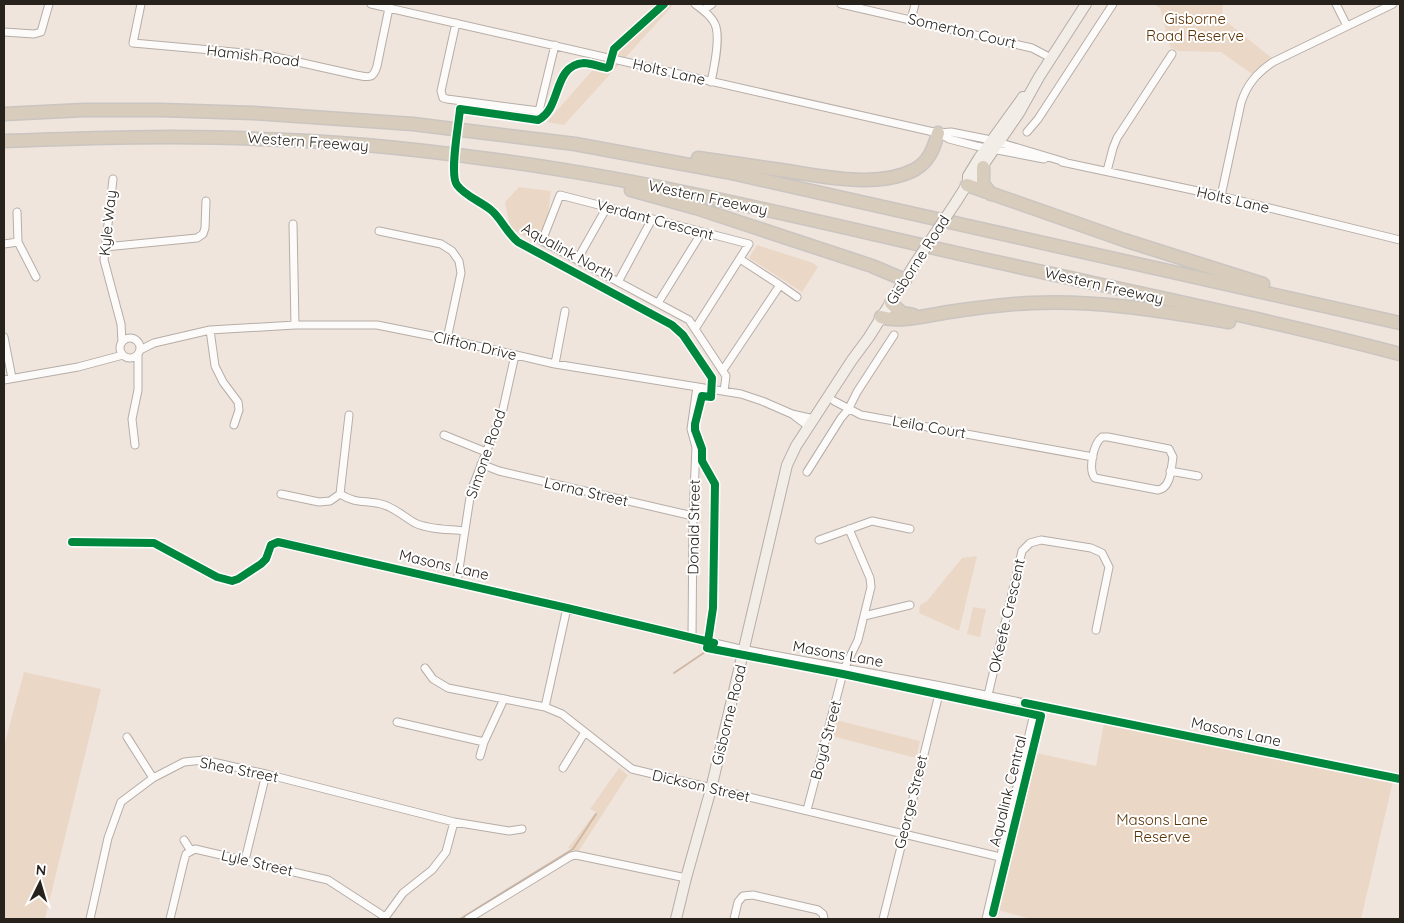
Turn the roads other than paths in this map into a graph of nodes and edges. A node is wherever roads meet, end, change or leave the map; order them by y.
1 (49, 4) edge
2 (140, 4) edge
3 (372, 4) edge
4 (695, 4) edge
5 (712, 4) edge
6 (841, 4) edge
7 (915, 4) edge
8 (1086, 4) edge
9 (1113, 4) edge
10 (1336, 4) edge
11 (1393, 4) edge
12 (389, 8) junction
13 (703, 10) junction
14 (911, 20) junction
15 (456, 23) junction
16 (1347, 26) junction
17 (4, 32) edge
18 (555, 45) junction
19 (1172, 54) dead end
20 (1051, 58) junction
21 (711, 82) junction
22 (4, 106) edge
23 (84, 110) junction
24 (4, 114) edge
25 (1027, 132) dead end
26 (938, 133) junction
27 (85, 138) junction
28 (4, 141) edge
29 (575, 144) junction
30 (993, 145) junction
31 (4, 147) edge
32 (517, 163) junction
33 (983, 167) junction
34 (1107, 171) junction
35 (113, 179) dead end
36 (967, 184) junction
37 (991, 194) junction
38 (1221, 196) junction
39 (206, 201) dead end
40 (607, 207) junction
41 (17, 212) dead end
42 (652, 219) junction
43 (293, 224) dead end
44 (380, 231) dead end
45 (702, 232) junction
46 (1400, 240) edge
47 (18, 242) junction
48 (4, 244) edge
49 (105, 247) junction
50 (740, 259) junction
51 (577, 260) junction
52 (36, 277) dead end
53 (905, 280) junction
54 (618, 282) junction
55 (780, 285) junction
56 (797, 296) dead end
57 (658, 303) junction
58 (891, 303) junction
59 (565, 311) dead end
60 (923, 316) junction
61 (881, 317) junction
62 (1376, 317) junction
63 (1400, 323) edge
64 (121, 324) junction
65 (295, 325) junction
66 (695, 328) junction
67 (210, 330) junction
68 (894, 335) dead end
69 (4, 337) edge
70 (1333, 337) junction
71 (135, 339) junction
72 (447, 339) junction
73 (154, 342) junction
74 (121, 344) junction
75 (139, 352) junction
76 (1400, 354) edge
77 (515, 355) junction
78 (125, 357) junction
79 (108, 358) junction
80 (555, 364) junction
81 (723, 370) junction
82 (138, 373) junction
83 (12, 378) junction
84 (4, 380) edge
85 (697, 387) junction
86 (724, 391) junction
87 (831, 400) junction
88 (848, 410) junction
89 (349, 415) dead end
90 (234, 425) dead end
91 (814, 425) junction
92 (444, 435) dead end
93 (135, 445) dead end
94 (486, 452) junction
95 (1094, 457) junction
96 (480, 464) junction
97 (1170, 471) junction
98 (807, 472) dead end
99 (1198, 476) dead end
100 (281, 494) dead end
101 (340, 494) junction
102 (693, 516) junction
103 (849, 529) junction
104 (910, 529) dead end
105 (465, 530) junction
106 (819, 540) dead end
107 (72, 542) dead end
108 (457, 582) junction
109 (910, 606) dead end
110 (567, 608) junction
111 (864, 616) junction
112 (1096, 630) dead end
113 (692, 638) junction
114 (744, 650) junction
115 (425, 668) dead end
116 (844, 669) junction
117 (941, 686) junction
118 (988, 695) junction
119 (504, 699) junction
120 (1036, 705) junction
121 (545, 707) junction
122 (397, 722) dead end
123 (585, 732) junction
124 (127, 737) dead end
125 (484, 742) junction
126 (480, 756) dead end
127 (563, 768) dead end
128 (266, 774) junction
129 (153, 778) junction
130 (1400, 779) edge
131 (711, 789) junction
132 (807, 810) junction
133 (454, 822) junction
134 (522, 830) dead end
135 (903, 833) junction
136 (184, 840) dead end
137 (191, 851) junction
138 (1000, 857) junction
139 (245, 860) junction
140 (686, 878) junction
141 (385, 918) edge
142 (90, 919) edge
143 (170, 919) edge
144 (468, 919) edge
145 (676, 919) edge
146 (734, 919) edge
147 (824, 919) edge
148 (883, 919) edge
149 (986, 919) edge

1 - 17 street
2 - 12 street, Hamish Road
3 - 12 street, Holts Lane
4 - 13 street
5 - 13 street
6 - 14 street, Somerton Court
7 - 14 street
8 - 20 main road, Gisborne Road
9 - 25 street
10 - 16 street
11 - 16 street
12 - 15 street, Holts Lane
13 - 21 street
14 - 20 street, Somerton Court
15 - 18 street, Holts Lane
15 - 18 street
16 - 38 street
18 - 21 street, Holts Lane
19 - 34 street
20 - 30 main road, Gisborne Road
21 - 26 street, Holts Lane
22 - 23 highway
23 - 24 highway, Western Freeway
23 - 29 highway, Western Freeway
26 - 29 highway
26 - 30 street, Holts Lane
27 - 28 highway, Western Freeway
27 - 31 highway
27 - 32 highway, Western Freeway
29 - 62 highway, Western Freeway
30 - 33 main road, Gisborne Road
30 - 34 street, Holts Lane
30 - 36 main road, Gisborne Road
32 - 53 highway
32 - 70 highway, Western Freeway
33 - 36 main road, Gisborne Road
33 - 37 highway
34 - 38 street, Holts Lane
35 - 49 street, Kyle Way
36 - 37 highway
36 - 53 main road, Gisborne Road, bridge
37 - 62 highway
38 - 46 street, Holts Lane
39 - 49 street
40 - 42 street, Verdant Crescent
40 - 51 street
40 - 51 street, Verdant Crescent
41 - 47 street
42 - 45 street, Verdant Crescent
42 - 54 street
43 - 65 street
44 - 72 street
45 - 50 street, Verdant Crescent
45 - 57 street
47 - 48 street
47 - 52 street
49 - 64 street, Kyle Way
50 - 55 street
50 - 66 street
51 - 54 street
53 - 58 main road, Gisborne Road
54 - 57 street
55 - 56 street
55 - 81 street
57 - 66 street
58 - 60 highway
58 - 61 main road, Gisborne Road
59 - 80 street
60 - 61 highway
60 - 70 highway
61 - 87 main road, Gisborne Road
62 - 63 highway, Western Freeway
64 - 71 street, Kyle Way
64 - 74 street, Kyle Way
65 - 67 street, Clifton Drive
65 - 72 street, Clifton Drive
66 - 81 street
67 - 73 street, Clifton Drive
67 - 90 street
68 - 88 street
69 - 83 street
70 - 76 highway, Western Freeway
71 - 73 street, Clifton Drive
71 - 74 street
71 - 75 street
72 - 77 street, Clifton Drive
73 - 75 street, Clifton Drive
74 - 78 street
74 - 79 street
75 - 78 street
75 - 82 street
77 - 80 street, Clifton Drive
77 - 94 street, Simone Road
78 - 79 street
78 - 82 street
79 - 83 street
80 - 85 street, Clifton Drive
81 - 86 street
82 - 93 street
83 - 84 street
85 - 86 street, Clifton Drive
85 - 102 street, Donald Street
86 - 91 street, Clifton Drive
87 - 88 street, Leila Court
87 - 91 main road, Gisborne Road
88 - 95 street, Leila Court
88 - 98 street
89 - 101 street
91 - 114 main road, Gisborne Road
92 - 94 street
94 - 96 street, Simone Road
95 - 97 street
95 - 97 street
96 - 102 street, Lorna Street
96 - 105 street, Simone Road
97 - 99 street
100 - 101 street
101 - 105 street
102 - 113 street, Donald Street
103 - 104 street
103 - 106 street
103 - 111 street, Boyd Street
105 - 108 street, Simone Road
107 - 108 street, Masons Lane
108 - 110 street, Masons Lane
109 - 111 street
110 - 113 street, Masons Lane
110 - 121 street
111 - 116 street, Boyd Street
112 - 118 street, OKeefe Crescent
113 - 114 street, Masons Lane
114 - 116 street, Masons Lane
114 - 131 main road, Gisborne Road
115 - 119 street, Dickson Street
116 - 117 street, Masons Lane
116 - 132 street, Boyd Street
117 - 118 street, Masons Lane
117 - 135 street, George Street
118 - 120 street, Masons Lane
119 - 121 street, Dickson Street
119 - 125 street
120 - 130 street, Masons Lane
120 - 138 street
121 - 123 street, Dickson Street
122 - 125 street
123 - 127 street
123 - 131 street, Dickson Street
124 - 129 street
125 - 126 street
128 - 129 street, Shea Street
128 - 133 street, Shea Street
128 - 139 street
129 - 142 street, Shea Street
131 - 132 street, Dickson Street
131 - 140 main road, Gisborne Road
132 - 135 street, Dickson Street
133 - 134 street, Shea Street
133 - 141 street
135 - 138 street, Dickson Street
135 - 148 street, George Street
136 - 137 street
137 - 139 street, Lyle Street
137 - 143 street
138 - 149 street
139 - 141 street, Lyle Street
140 - 144 street
140 - 145 main road, Gisborne Road
146 - 147 street

